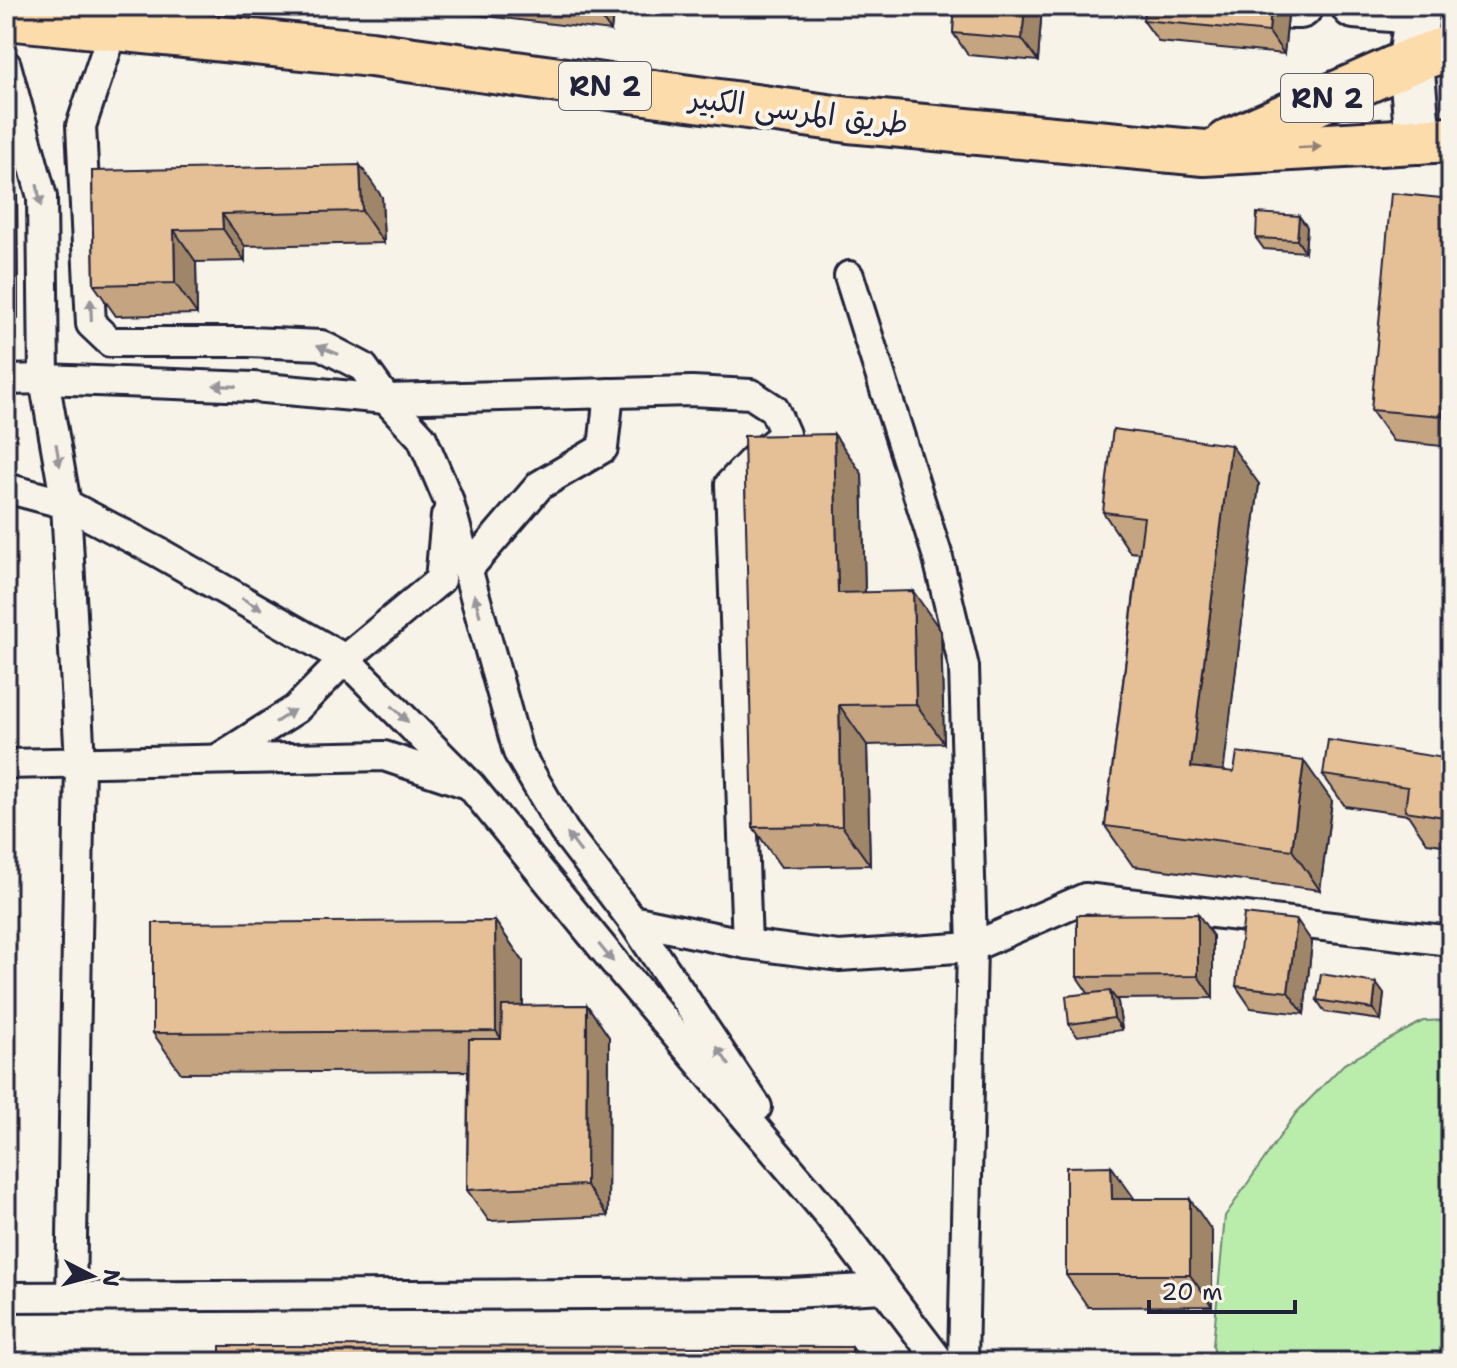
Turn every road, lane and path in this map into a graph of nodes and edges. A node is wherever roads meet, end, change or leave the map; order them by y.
1 (1252, 6) edge
2 (1300, 6) edge
3 (1354, 6) edge
4 (1417, 9) edge
5 (6, 17) edge
6 (114, 27) junction
7 (1431, 54) edge
8 (6, 65) edge
9 (1435, 140) edge
10 (1204, 153) junction
11 (849, 276) dead end
12 (44, 379) junction
13 (6, 380) edge
14 (609, 393) junction
15 (386, 399) junction
16 (6, 488) edge
17 (448, 499) junction
18 (66, 504) junction
19 (468, 569) junction
20 (345, 659) junction
21 (219, 758) junction
22 (80, 762) junction
23 (6, 764) edge
24 (470, 785) junction
25 (632, 920) junction
26 (1451, 941) edge
27 (747, 944) junction
28 (972, 947) junction
29 (828, 1214) junction
30 (884, 1288) junction
31 (6, 1297) edge
32 (71, 1297) junction
33 (940, 1362) edge
34 (963, 1362) edge

1 - 2 main road
3 - 4 main road
4 - 7 main road
5 - 6 main road, طريق المرسى الكبير / RN 2
6 - 10 main road, طريق المرسى الكبير / RN 2
15 -> 6 lane
7 - 9 main road
7 - 10 main road, RN 2
8 -> 12 lane
10 -> 9 main road, طريق المرسى الكبير / RN 2
11 - 28 lane
12 - 13 lane
15 -> 12 lane
12 -> 18 lane
14 - 15 lane
14 - 19 lane
14 - 27 lane
15 - 17 lane
16 - 18 lane
17 - 19 lane
17 - 20 lane
18 -> 20 lane
18 - 22 lane
25 -> 19 lane
21 -> 20 lane
20 -> 24 lane
21 - 22 lane
21 - 24 lane
22 - 23 lane
22 - 32 lane
24 -> 29 lane
25 - 27 lane
29 -> 25 lane
26 - 28 lane
27 - 28 lane
28 - 34 lane
29 - 30 lane
30 - 32 lane
30 - 33 lane
31 - 32 lane

